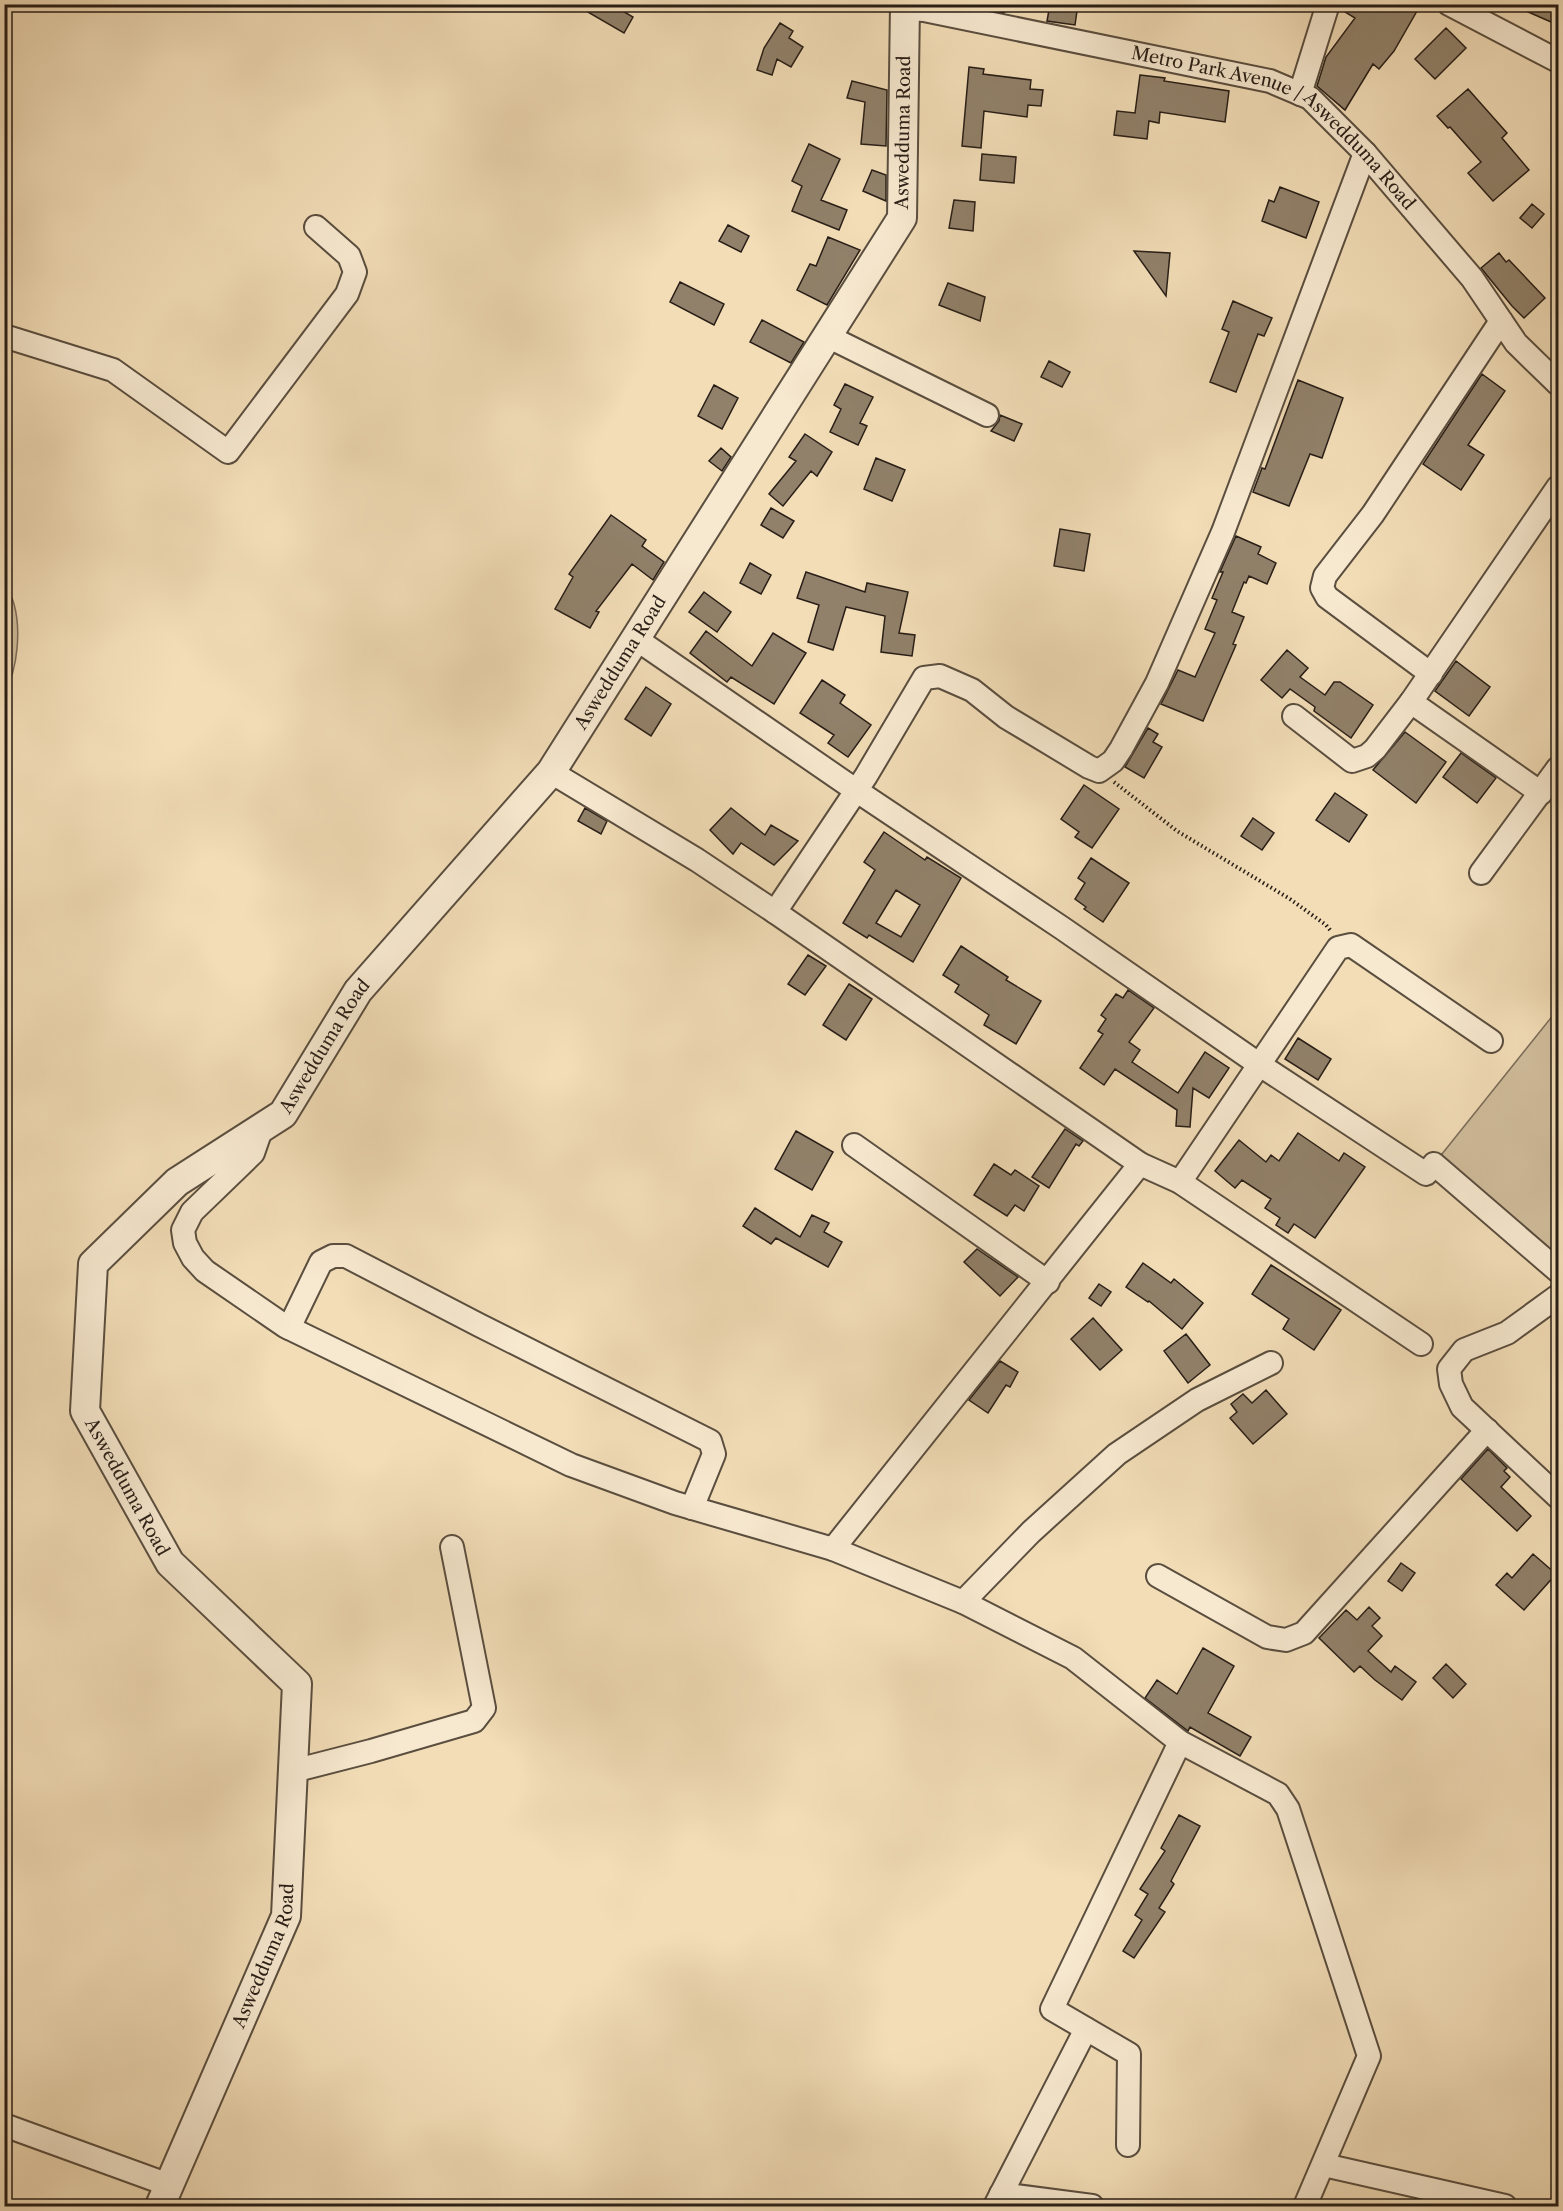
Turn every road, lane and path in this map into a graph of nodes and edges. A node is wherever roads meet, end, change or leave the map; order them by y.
1 (1328, 4) edge
2 (1449, 4) edge
3 (905, 7) edge
4 (1558, 61) edge
5 (1300, 94) junction
6 (1365, 153) junction
7 (316, 227) dead end
8 (1501, 321) junction
9 (4, 336) edge
10 (827, 336) junction
11 (1558, 384) edge
12 (987, 415) dead end
13 (1558, 487) edge
14 (642, 643) dead end
15 (1431, 674) junction
16 (1411, 702) junction
17 (1294, 716) dead end
18 (1558, 768) edge
19 (1100, 771) junction
20 (551, 772) junction
21 (857, 790) junction
22 (1541, 793) junction
23 (1481, 873) dead end
24 (775, 912) junction
25 (1342, 947) junction
26 (1491, 1041) dead end
27 (1260, 1065) junction
28 (262, 1127) junction
29 (854, 1145) dead end
30 (1140, 1164) junction
31 (1180, 1182) junction
32 (1558, 1271) edge
33 (1048, 1282) junction
34 (1558, 1296) edge
35 (289, 1328) junction
36 (1420, 1344) dead end
37 (1271, 1363) dead end
38 (1487, 1430) junction
39 (1558, 1497) edge
40 (692, 1508) junction
41 (452, 1547) dead end
42 (833, 1549) junction
43 (1158, 1576) dead end
44 (963, 1602) junction
45 (1180, 1742) junction
46 (293, 1771) junction
47 (1086, 2029) junction
48 (4, 2125) edge
49 (1128, 2145) dead end
50 (1324, 2164) junction
51 (164, 2196) edge
52 (998, 2200) edge
53 (1092, 2206) edge
54 (1305, 2206) edge
55 (1505, 2206) edge

1 - 5 street
2 - 4 street
3 - 5 street, Metro Park Avenue / Aswedduma Road
3 - 10 street, Aswedduma Road
5 - 6 street, Metro Park Avenue / Aswedduma Road
6 - 8 street, Metro Park Avenue / Aswedduma Road
6 - 19 street
7 - 9 street
8 - 11 street, Metro Park Avenue / Aswedduma Road
8 - 15 street
10 - 12 street
10 - 20 street, Aswedduma Road
13 - 15 street
14 - 21 street
15 - 16 street
16 - 17 street
16 - 22 street
18 - 22 street
19 - 21 street
19 - 25 path
20 - 24 street
20 - 28 street, Aswedduma Road
21 - 24 street
21 - 27 street
22 - 23 street
24 - 30 street
25 - 26 street
25 - 27 street
27 - 31 street
27 - 32 street
28 - 35 street
28 - 46 street, Aswedduma Road
29 - 33 street
30 - 31 street
30 - 33 street
31 - 36 street
33 - 42 street
34 - 38 street
35 - 40 street
35 - 40 street
37 - 44 street
38 - 39 street
38 - 43 street
40 - 42 street
41 - 46 street
42 - 44 street
44 - 45 street
45 - 47 street
45 - 50 street
46 - 51 street, Aswedduma Road
47 - 49 street
47 - 52 street
48 - 51 street
50 - 54 street
50 - 55 street
52 - 53 street

